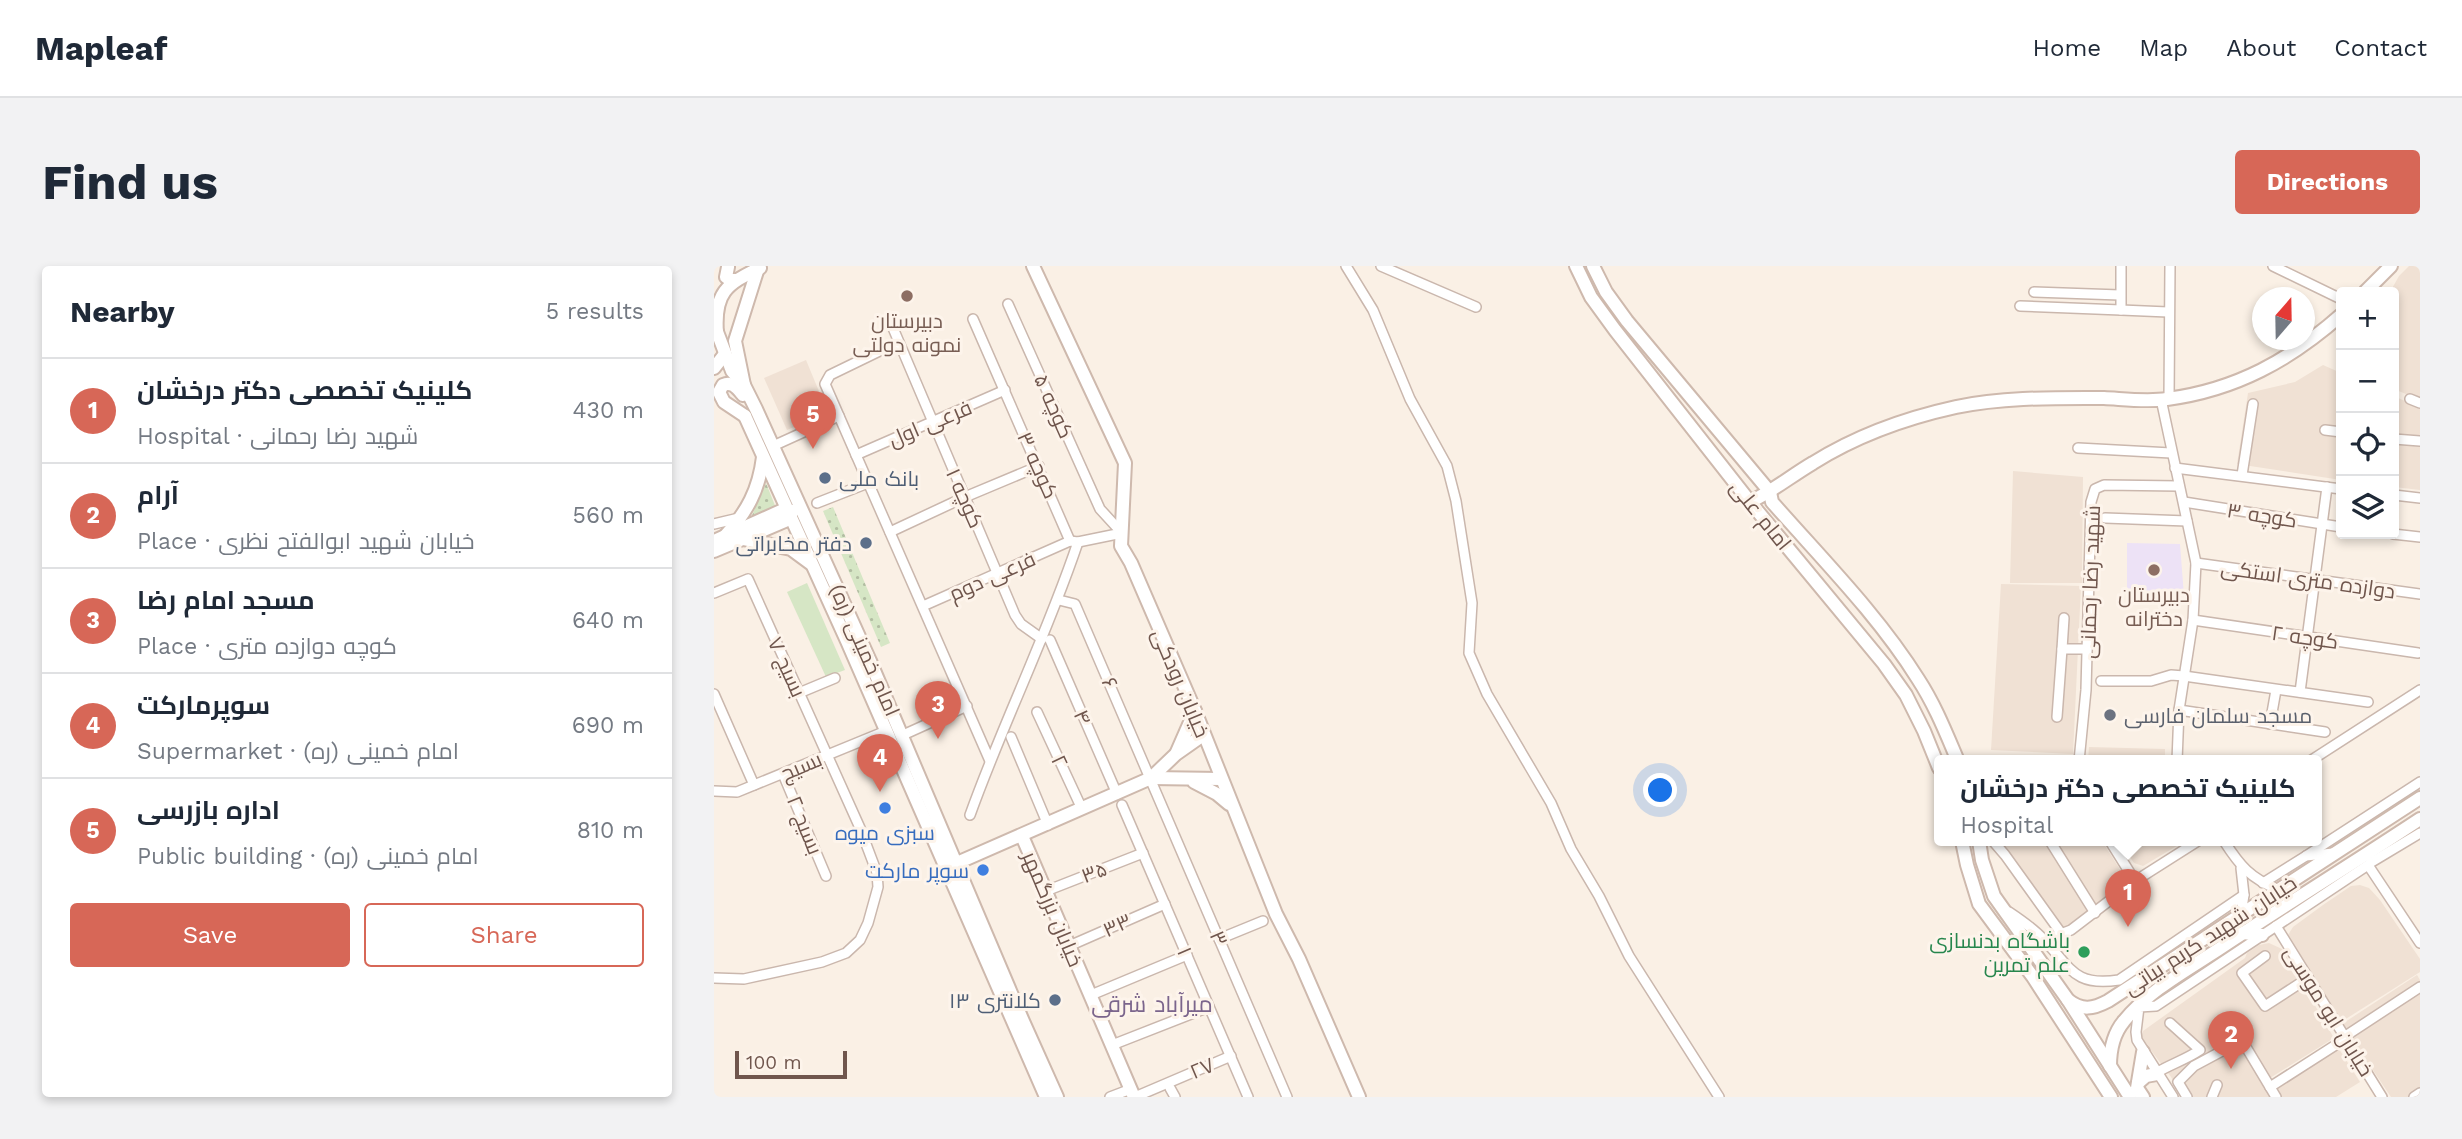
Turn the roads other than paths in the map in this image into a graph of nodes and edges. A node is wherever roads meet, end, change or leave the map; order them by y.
1 (729, 266) edge
2 (1033, 266) edge
3 (1346, 266) edge
4 (1381, 266) edge
5 (1576, 266) edge
6 (1593, 266) edge
7 (2121, 266) edge
8 (2170, 266) edge
9 (2273, 266) edge
10 (2391, 266) edge
11 (760, 267) edge
12 (714, 268) edge
13 (736, 280) junction
14 (2370, 287) edge
15 (1606, 292) junction
16 (2034, 292) dead end
17 (2120, 295) junction
18 (2336, 297) edge
19 (1593, 300) junction
20 (1008, 304) dead end
21 (2020, 306) dead end
22 (1476, 307) dead end
23 (2121, 310) junction
24 (2168, 312) junction
25 (973, 319) dead end
26 (2336, 320) edge
27 (716, 328) edge
28 (893, 328) dead end
29 (898, 342) junction
30 (725, 354) junction
31 (714, 368) edge
32 (744, 385) junction
33 (1004, 390) junction
34 (2165, 399) junction
35 (714, 404) edge
36 (2253, 404) dead end
37 (751, 412) junction
38 (839, 416) junction
39 (931, 423) junction
40 (2325, 430) dead end
41 (2336, 431) edge
42 (2399, 440) edge
43 (2420, 442) edge
44 (774, 446) junction
45 (2078, 449) dead end
46 (2171, 453) junction
47 (856, 455) junction
48 (763, 456) junction
49 (1039, 467) junction
50 (2175, 468) junction
51 (776, 471) junction
52 (2242, 475) junction
53 (867, 484) junction
54 (2179, 486) junction
55 (2327, 487) junction
56 (2336, 488) edge
57 (1770, 492) junction
58 (2399, 496) edge
59 (965, 497) junction
60 (2420, 498) edge
61 (1750, 502) junction
62 (2184, 502) junction
63 (817, 503) dead end
64 (794, 511) junction
65 (743, 517) junction
66 (2105, 518) dead end
67 (2187, 520) junction
68 (714, 524) edge
69 (2324, 524) junction
70 (2336, 526) edge
71 (890, 532) junction
72 (1122, 533) junction
73 (2399, 535) edge
74 (2420, 537) edge
75 (720, 539) edge
76 (743, 539) junction
77 (1074, 541) junction
78 (714, 551) edge
79 (2196, 563) junction
80 (812, 565) junction
81 (999, 574) junction
82 (2316, 581) junction
83 (714, 593) edge
84 (2420, 594) edge
85 (1059, 600) junction
86 (923, 606) junction
87 (2064, 618) dead end
88 (2193, 621) junction
89 (2308, 637) junction
90 (1046, 639) junction
91 (2062, 649) junction
92 (2087, 649) junction
93 (2418, 653) dead end
94 (2184, 676) junction
95 (835, 678) dead end
96 (2101, 681) dead end
97 (2276, 690) junction
98 (2420, 690) edge
99 (2300, 692) junction
100 (799, 693) junction
101 (714, 694) edge
102 (2368, 702) dead end
103 (967, 706) junction
104 (2179, 710) junction
105 (1195, 711) junction
106 (1037, 712) dead end
107 (2057, 717) dead end
108 (2270, 724) junction
109 (886, 731) junction
110 (2325, 732) dead end
111 (903, 735) junction
112 (1203, 735) junction
113 (1011, 737) dead end
114 (1176, 754) junction
115 (827, 755) junction
116 (1956, 755) edge
117 (2080, 755) edge
118 (2176, 755) edge
119 (2319, 755) edge
120 (1934, 756) edge
121 (990, 761) junction
122 (783, 774) junction
123 (1151, 778) junction
124 (1187, 779) junction
125 (1221, 779) junction
126 (2420, 782) edge
127 (754, 785) junction
128 (714, 791) edge
129 (2420, 798) edge
130 (1119, 800) junction
131 (1232, 806) junction
132 (1082, 809) junction
133 (970, 815) dead end
134 (2420, 819) edge
135 (1048, 825) junction
136 (2420, 833) edge
137 (1022, 836) junction
138 (2385, 842) junction
139 (1963, 846) edge
140 (1980, 846) edge
141 (1998, 846) edge
142 (2053, 846) edge
143 (2113, 846) edge
144 (2190, 846) edge
145 (2227, 846) edge
146 (2321, 846) edge
147 (2322, 846) edge
148 (1143, 853) junction
149 (2335, 853) junction
150 (2306, 856) junction
151 (957, 863) junction
152 (2369, 864) junction
153 (2241, 868) junction
154 (826, 876) dead end
155 (2135, 881) junction
156 (2263, 883) junction
157 (2278, 890) junction
158 (1046, 891) junction
159 (2244, 895) junction
160 (1994, 896) junction
161 (1165, 904) junction
162 (1979, 904) junction
163 (2004, 909) junction
164 (2095, 913) junction
165 (2241, 914) junction
166 (1263, 921) dead end
167 (2276, 926) junction
168 (2062, 933) junction
169 (2243, 933) junction
170 (2262, 935) junction
171 (1219, 939) junction
172 (2045, 940) junction
173 (2420, 943) edge
174 (1069, 946) junction
175 (2184, 952) junction
176 (1187, 955) junction
177 (2265, 956) dead end
178 (2192, 967) junction
179 (714, 978) edge
180 (2308, 978) junction
181 (2420, 987) edge
182 (1091, 995) junction
183 (2068, 1000) junction
184 (1209, 1007) junction
185 (2139, 1007) junction
186 (2170, 1023) dead end
187 (2344, 1037) junction
188 (2243, 1042) dead end
189 (1112, 1045) junction
190 (2222, 1051) dead end
191 (2143, 1052) junction
192 (1231, 1056) junction
193 (2110, 1066) junction
194 (2157, 1074) junction
195 (2217, 1085) dead end
196 (2270, 1087) junction
197 (2137, 1091) edge
198 (2420, 1093) edge
199 (1134, 1094) edge
200 (1046, 1097) edge
201 (1057, 1097) edge
202 (1110, 1097) edge
203 (1248, 1097) edge
204 (1287, 1097) edge
205 (1359, 1097) edge
206 (1719, 1097) edge
207 (2111, 1097) edge
208 (2173, 1097) edge
209 (2187, 1097) edge
210 (2212, 1097) edge
211 (2276, 1097) edge
212 (2382, 1097) edge
213 (2414, 1097) edge

1 - 12 main road
1 - 13 main road
2 - 72 main road, خیابان رودکی
3 - 206 street
4 - 22 street
5 - 19 main road, امام علی
6 - 15 main road, امام علی
7 - 17 street
8 - 24 street
9 - 18 street
10 - 14 main road
11 - 13 main road
11 - 32 main road
13 - 27 main road
15 - 19 main road
15 - 57 main road, امام علی
16 - 17 street
17 - 23 street
19 - 61 main road, امام علی
20 - 72 street, کوچه ۵
21 - 23 street
23 - 24 street
24 - 34 street
25 - 33 street, کوچه ۳
26 - 34 main road
27 - 30 main road, امام خمینی (ره)
28 - 29 street
29 - 38 street
29 - 39 street
30 - 31 main road
30 - 32 main road, امام خمینی (ره)
32 - 37 main road, امام خمینی (ره)
33 - 39 street, فرعی اول
33 - 49 street, کوچه ۳
34 - 46 street
34 - 57 main road
35 - 37 main road
36 - 52 street
37 - 44 main road, امام خمینی (ره)
37 - 48 main road, امام خمینی (ره)
38 - 44 street
38 - 47 street
39 - 47 street, فرعی اول
39 - 59 street, کوچه ۱
40 - 41 street
42 - 43 street
44 - 51 main road, امام خمینی (ره)
45 - 46 street
46 - 50 street
47 - 53 street
48 - 51 main road, امام خمینی (ره)
48 - 65 main road
49 - 59 street
49 - 77 street, کوچه ۳
50 - 52 street
50 - 54 street
51 - 64 main road, امام خمینی (ره)
52 - 55 street
53 - 63 street
53 - 71 street
54 - 62 street
54 - 92 street, شهید رضا رحمانی
55 - 56 street
55 - 69 street
57 - 61 main road
57 - 116 main road, امام علی
58 - 60 street
59 - 71 street
59 - 81 street, کوچه ۱
61 - 120 main road, امام علی
62 - 67 street
62 - 69 street, کوچه ۳
64 - 75 main road
64 - 76 main road
64 - 80 main road, امام خمینی (ره)
64 - 111 main road, امام خمینی (ره)
65 - 68 street
65 - 75 main road
66 - 67 street
67 - 79 street
69 - 70 street, کوچه ۳
69 - 82 street
71 - 86 street
72 - 77 street, فرعی دوم
72 - 105 main road, خیابان رودکی
73 - 74 street
76 - 78 main road
76 - 80 main road
77 - 81 street, فرعی دوم
77 - 85 street
79 - 82 street, دوازده متری استکی
79 - 88 street
80 - 109 main road, امام خمینی (ره)
81 - 86 street, فرعی دوم
81 - 90 street
82 - 84 street, دوازده متری استکی
82 - 89 street
83 - 100 street, بسیج ۷
85 - 90 street
85 - 123 street, ۶
86 - 103 street
87 - 91 street
88 - 89 street, کوچه ۲
88 - 94 street
89 - 93 street, کوچه ۲
89 - 99 street
90 - 121 street
90 - 130 street, ۴
91 - 92 street
91 - 107 street
92 - 117 street, شهید رضا رحمانی
94 - 96 street
94 - 97 street
94 - 104 street
95 - 100 street
97 - 99 street
97 - 108 street
98 - 119 street
99 - 102 street
100 - 115 street, بسیج ۷
101 - 127 street
103 - 111 street
103 - 121 street
104 - 108 street
104 - 118 street
105 - 112 main road, خیابان رودکی
105 - 114 main road
106 - 132 street, ۲
108 - 110 street
109 - 115 street, بسیج
109 - 200 main road, امام خمینی (ره)
111 - 151 main road, امام خمینی (ره)
112 - 114 main road
112 - 125 main road, خیابان رودکی
113 - 135 street
114 - 123 main road
115 - 122 street, بسیج
115 - 179 street, بسیج ۷
121 - 133 street
122 - 127 street, بسیج
122 - 154 street, بسیج ۲
123 - 124 main road
123 - 130 main road
123 - 171 street, ۳
124 - 125 main road
124 - 131 main road
125 - 131 main road, خیابان رودکی
126 - 147 street
127 - 128 street, بسیج
129 - 149 main road, خیابان شهید کریم بیاتی
130 - 132 main road
130 - 148 street, ۱
131 - 205 main road, خیابان رودکی
132 - 135 main road
134 - 138 main road, خیابان شهید کریم بیاتی
135 - 137 main road
136 - 152 street
137 - 151 main road
137 - 158 main road, خیابان بزرگمهر
138 - 152 main road
138 - 169 main road, خیابان شهید کریم بیاتی
139 - 162 main road
140 - 160 main road
141 - 168 street
142 - 164 street
143 - 155 street
144 - 155 street
145 - 153 street
146 - 150 street
148 - 158 street, ۳۵
148 - 161 street, ۱
149 - 150 street
149 - 157 main road, خیابان شهید کریم بیاتی
150 - 156 street
151 - 201 main road, امام خمینی (ره)
152 - 167 street
152 - 173 street
153 - 156 street
153 - 159 street
155 - 164 street
156 - 157 street
157 - 165 main road, خیابان شهید کریم بیاتی
158 - 174 main road, خیابان بزرگمهر
159 - 165 street
159 - 172 street
160 - 162 main road
160 - 163 main road
161 - 174 street, ۳۳
161 - 176 street, ۱
162 - 207 main road
163 - 172 street
163 - 183 main road
164 - 168 street
165 - 175 main road, خیابان شهید کریم بیاتی
166 - 171 street
167 - 170 street
167 - 180 street, خیابان ابو موسی
168 - 172 street
169 - 170 main road
169 - 178 main road, خیابان شهید کریم بیاتی
170 - 185 street
171 - 204 street, ۳
174 - 182 main road, خیابان بزرگمهر
175 - 178 main road
175 - 183 main road, خیابان شهید کریم بیاتی
176 - 182 street
176 - 184 street, ۱
177 - 180 street
178 - 185 main road, خیابان شهید کریم بیاتی
180 - 187 street, خیابان ابو موسی
181 - 187 street
182 - 189 main road, خیابان بزرگمهر
183 - 193 main road
184 - 189 street
184 - 192 street, ۱
185 - 191 street
185 - 193 main road, خیابان شهید کریم بیاتی
186 - 194 street
187 - 196 street
187 - 212 street, خیابان ابو موسی
188 - 196 street
189 - 199 main road, خیابان بزرگمهر
190 - 209 street
191 - 194 street
191 - 197 main road
192 - 199 street, ۲۷
192 - 203 street, ۱
193 - 197 main road
194 - 197 main road
194 - 208 street
195 - 210 street
196 - 211 street
198 - 213 street
199 - 202 street, ۲۷

